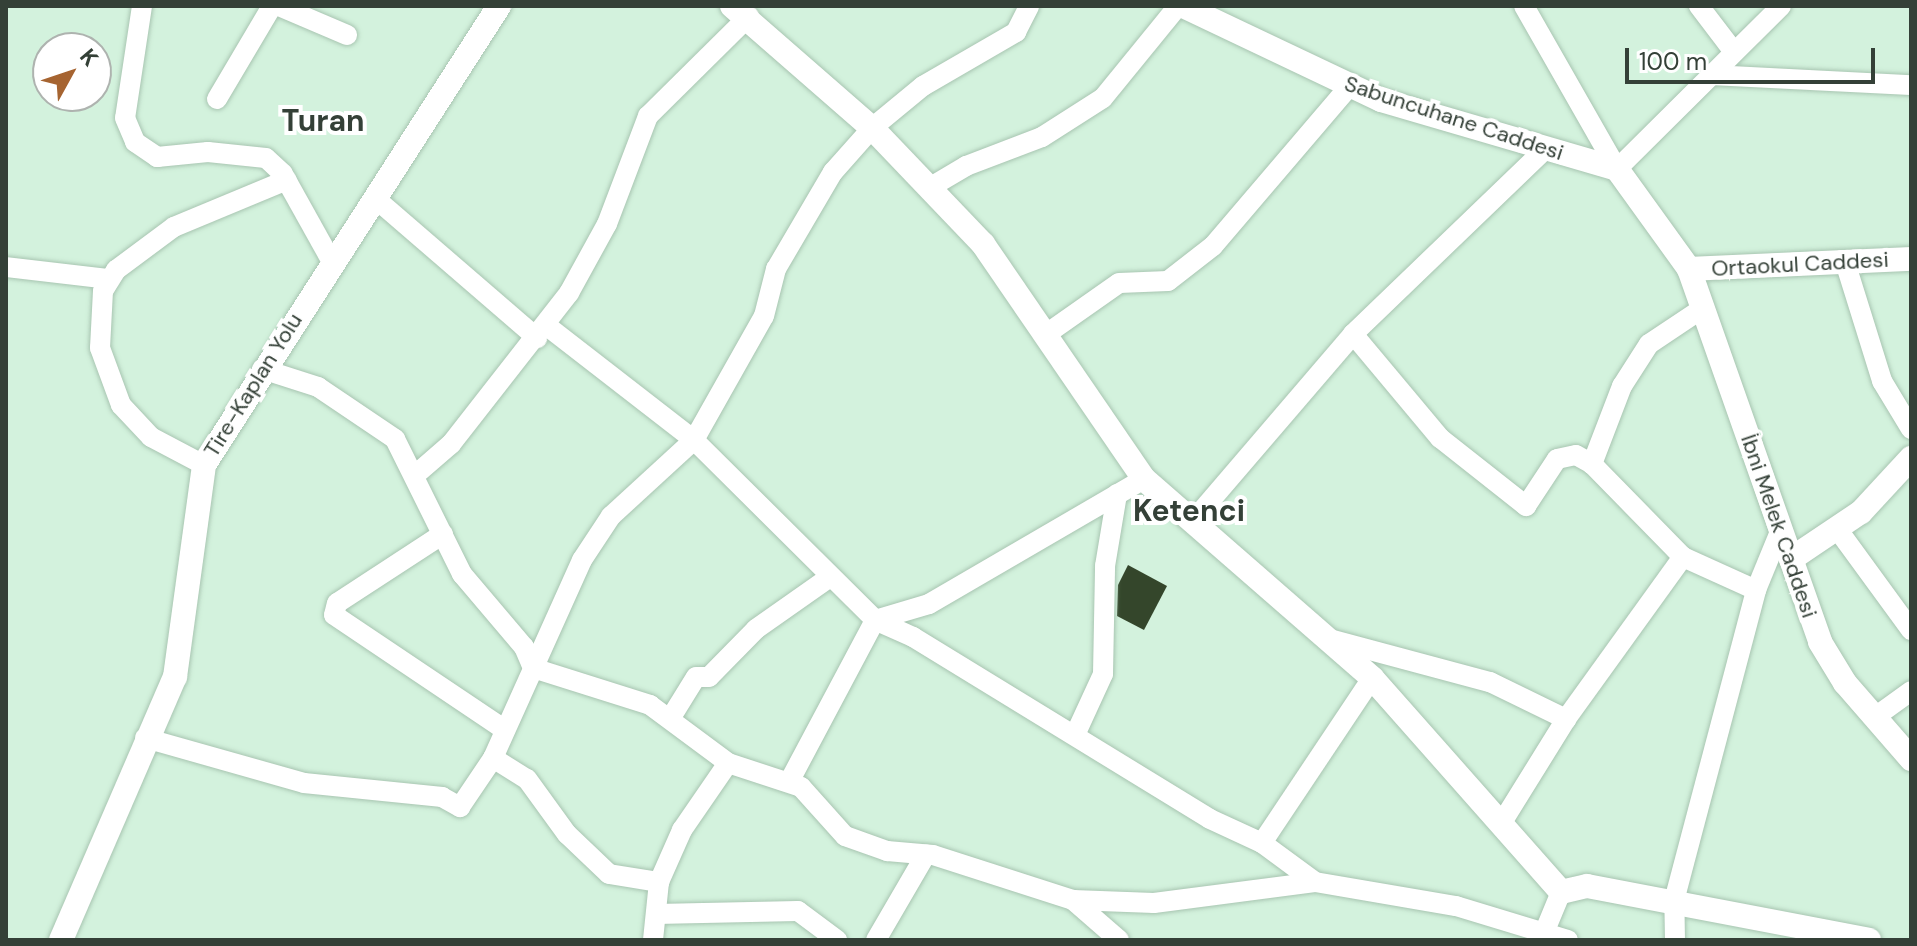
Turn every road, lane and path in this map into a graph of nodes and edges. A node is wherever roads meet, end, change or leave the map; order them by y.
1 (142, 6) edge
2 (272, 6) edge
3 (279, 6) edge
4 (499, 6) edge
5 (1029, 6) edge
6 (1180, 6) edge
7 (1524, 6) edge
8 (1699, 6) edge
9 (1781, 6) edge
10 (740, 11) edge
11 (347, 35) dead end
12 (1734, 52) junction
13 (1711, 75) junction
14 (1911, 85) edge
15 (1349, 87) junction
16 (217, 99) dead end
17 (872, 128) junction
18 (1547, 147) junction
19 (1617, 169) junction
20 (287, 180) junction
21 (929, 188) junction
22 (376, 199) junction
23 (1911, 259) edge
24 (332, 262) junction
25 (1845, 262) junction
26 (6, 267) edge
27 (1689, 269) junction
28 (108, 279) junction
29 (1703, 308) junction
30 (542, 332) junction
31 (1353, 334) junction
32 (1045, 335) junction
33 (262, 369) junction
34 (1911, 429) edge
35 (694, 440) junction
36 (1911, 458) edge
37 (1592, 464) junction
38 (204, 465) junction
39 (414, 476) junction
40 (1144, 479) junction
41 (1117, 494) junction
42 (1193, 521) junction
43 (1781, 529) junction
44 (1838, 530) junction
45 (443, 534) junction
46 (1683, 557) junction
47 (1791, 559) junction
48 (830, 577) junction
49 (1756, 590) junction
50 (875, 620) junction
51 (1911, 630) edge
52 (1329, 639) junction
53 (533, 668) junction
54 (1372, 678) junction
55 (1911, 691) edge
56 (1875, 717) junction
57 (670, 719) junction
58 (1566, 719) junction
59 (505, 730) junction
60 (1075, 735) junction
61 (145, 738) junction
62 (493, 758) junction
63 (1911, 759) edge
64 (728, 763) junction
65 (789, 782) junction
66 (1501, 824) junction
67 (1262, 843) junction
68 (926, 854) junction
69 (659, 882) junction
70 (1315, 882) junction
71 (1561, 892) junction
72 (1073, 900) junction
73 (1674, 901) junction
74 (656, 914) junction
75 (1511, 932) edge
76 (1544, 933) junction
77 (61, 940) edge
78 (653, 940) edge
79 (837, 940) edge
80 (876, 940) edge
81 (1119, 940) edge
82 (1568, 940) edge
83 (1675, 940) edge
84 (1869, 940) edge

1 - 20 street
2 - 16 street
3 - 11 street
4 - 22 street, Tire-Kaplan Yolu
5 - 17 street
6 - 15 street, Sabuncuhane Caddesi
6 - 21 street
7 - 19 street
8 - 12 street
9 - 12 street
10 - 17 street
10 - 30 street
12 - 13 street
13 - 14 street
13 - 19 street
15 - 18 street, Sabuncuhane Caddesi
15 - 32 street
17 - 21 street
17 - 35 street
18 - 19 street, Sabuncuhane Caddesi
18 - 31 street
19 - 27 street
20 - 24 street
20 - 28 street
21 - 32 street
22 - 24 street, Tire-Kaplan Yolu
22 - 30 street
23 - 25 street, Ortaokul Caddesi
24 - 33 street, Tire-Kaplan Yolu
25 - 27 street, Ortaokul Caddesi
25 - 34 street
26 - 28 street
27 - 29 street, İbni Melek Caddesi
28 - 38 street
29 - 37 street
29 - 43 street, İbni Melek Caddesi
30 - 35 street
30 - 39 street
31 - 37 street
31 - 42 street
32 - 40 street
33 - 38 street, Tire-Kaplan Yolu
33 - 39 street
35 - 48 street
35 - 53 street
36 - 44 street
37 - 46 street
38 - 61 street, Tire-Kaplan Yolu
39 - 45 street
40 - 41 street
40 - 42 street
41 - 50 street
41 - 60 street
42 - 52 street
43 - 47 street, İbni Melek Caddesi
43 - 49 street
44 - 47 street
44 - 51 street
45 - 53 street
45 - 59 street
46 - 49 street
46 - 58 street
47 - 56 street, İbni Melek Caddesi
48 - 50 street
48 - 57 street
49 - 73 street
50 - 60 street
50 - 65 street
52 - 54 street
52 - 58 street
53 - 57 street
53 - 59 street
54 - 66 street
54 - 67 street
55 - 56 street
56 - 63 street, İbni Melek Caddesi
57 - 64 street
58 - 66 street
59 - 62 street
60 - 67 street
61 - 62 street
61 - 77 street, Tire-Kaplan Yolu
62 - 69 street
64 - 65 street
64 - 69 street
65 - 68 street
66 - 71 street
67 - 70 street
68 - 72 street
68 - 80 street
69 - 74 street
70 - 72 street
70 - 75 street
71 - 73 street
71 - 76 street
72 - 81 street
73 - 83 street
73 - 84 street
74 - 78 street
74 - 79 street
75 - 76 street
76 - 82 street

